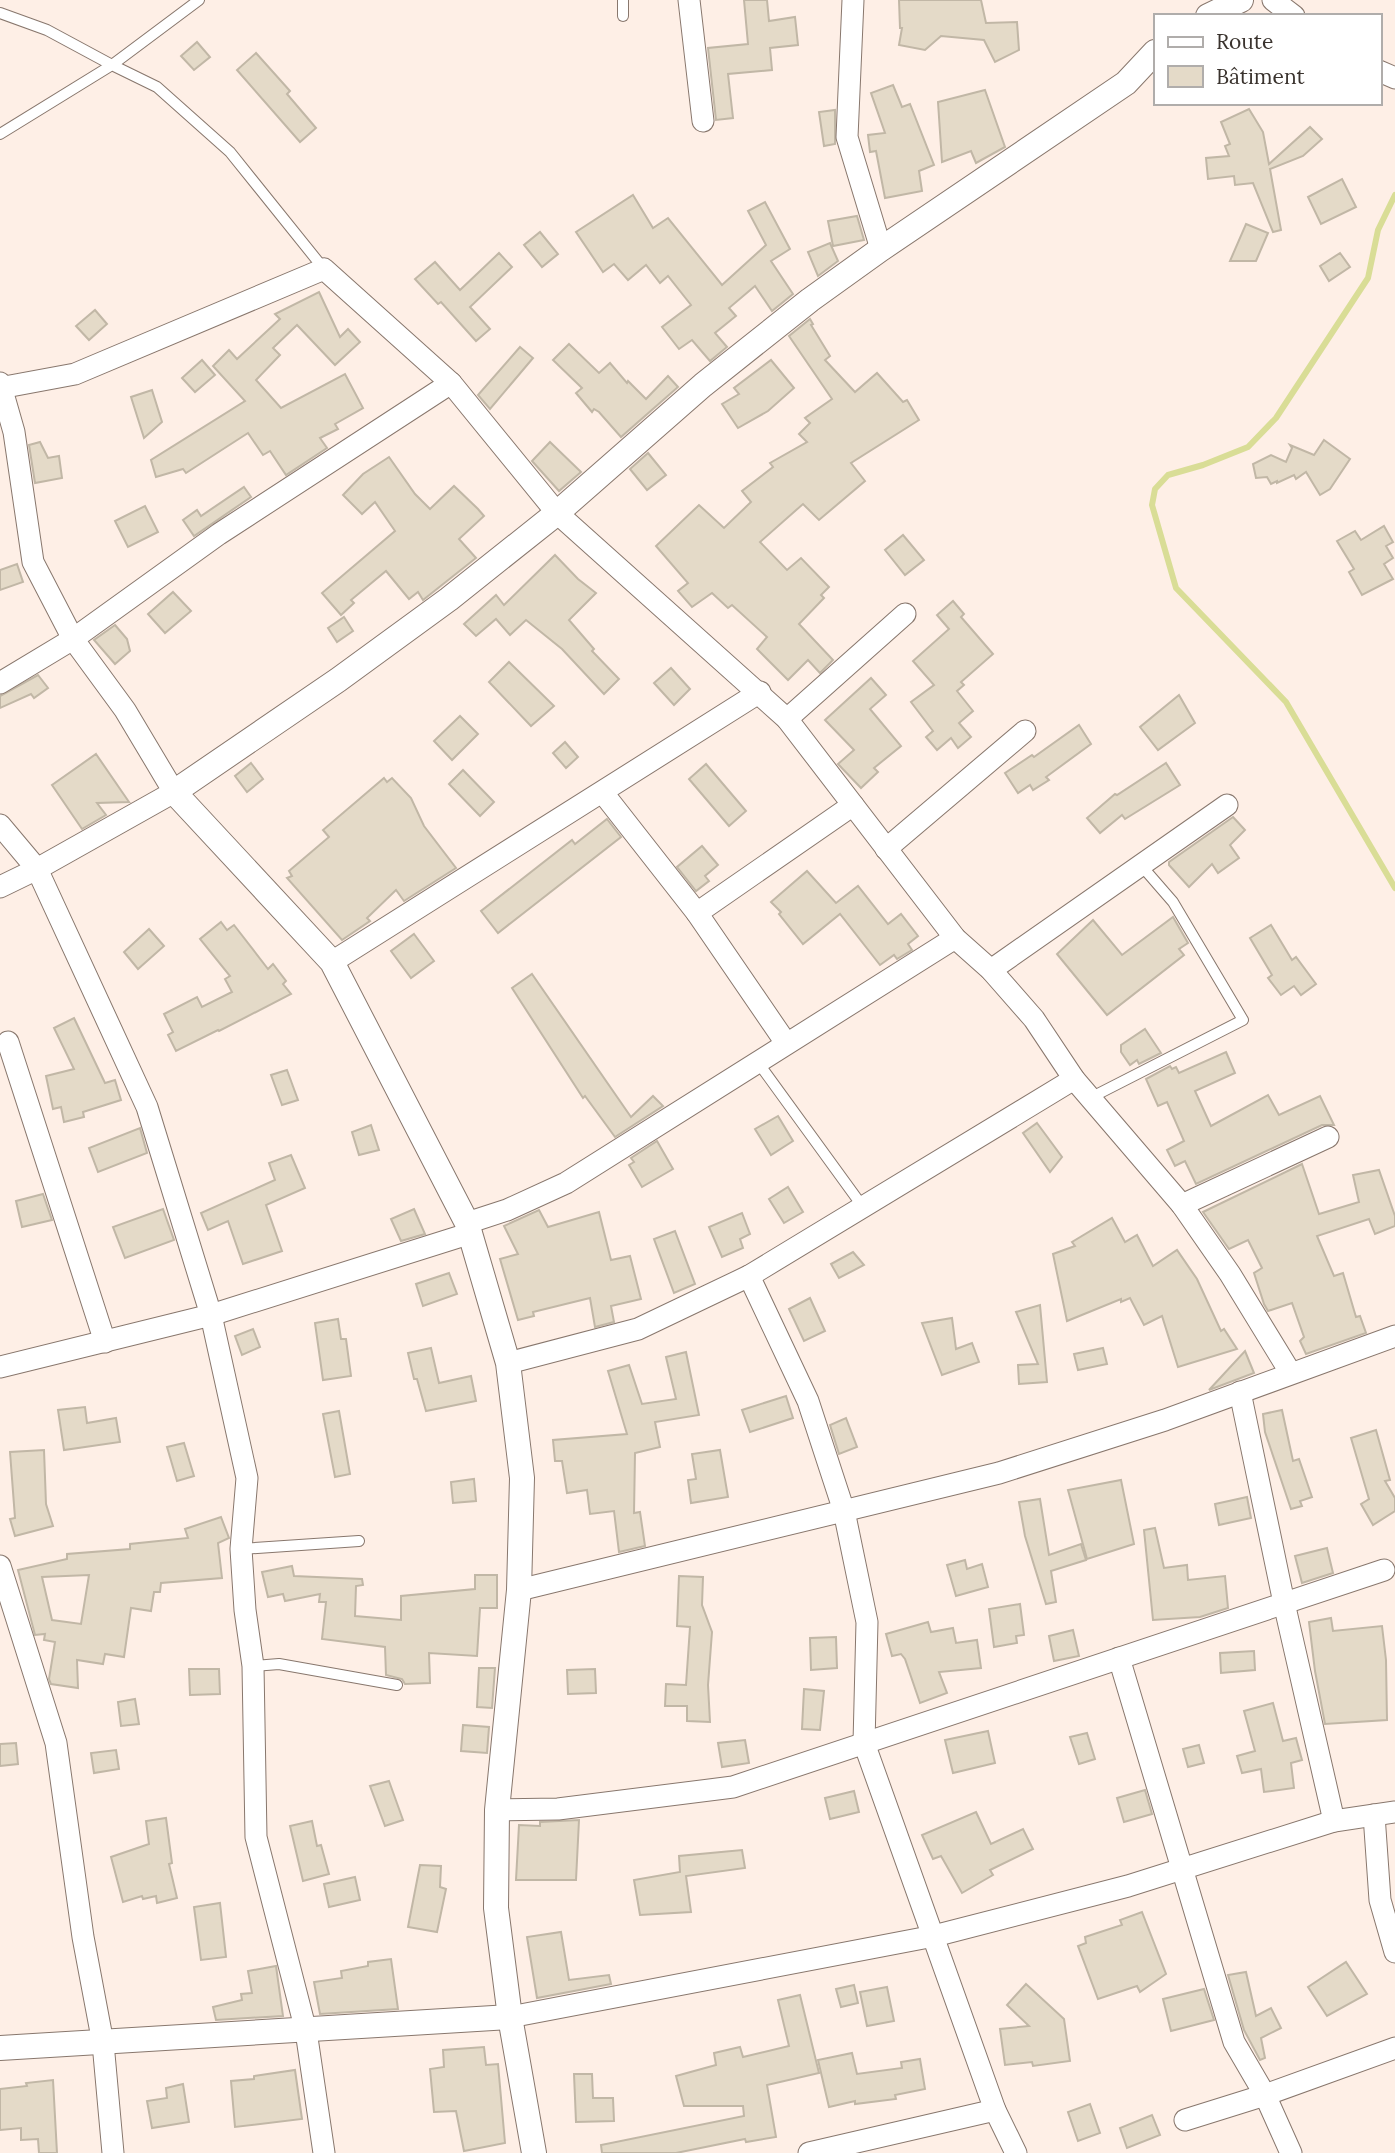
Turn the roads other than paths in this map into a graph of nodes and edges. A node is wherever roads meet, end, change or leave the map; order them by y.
1 (199, 0) edge
2 (623, 0) edge
3 (689, 0) edge
4 (853, 0) edge
5 (1241, 0) edge
6 (1273, 0) edge
7 (0, 13) edge
8 (1212, 14) edge
9 (1291, 14) edge
10 (623, 16) dead end
11 (1154, 53) edge
12 (112, 65) junction
13 (703, 121) dead end
14 (0, 134) edge
15 (881, 248) junction
16 (324, 269) junction
17 (451, 383) junction
18 (1, 386) edge
19 (557, 513) junction
20 (905, 614) dead end
21 (73, 639) junction
22 (0, 683) edge
23 (760, 692) junction
24 (788, 719) junction
25 (1025, 731) dead end
26 (174, 792) junction
27 (603, 793) junction
28 (853, 804) junction
29 (1227, 805) dead end
30 (0, 825) edge
31 (886, 849) junction
32 (1140, 864) junction
33 (37, 869) junction
34 (0, 887) edge
35 (697, 913) junction
36 (955, 938) junction
37 (332, 961) junction
38 (991, 970) junction
39 (8, 1042) dead end
40 (786, 1043) junction
41 (757, 1061) junction
42 (1074, 1079) junction
43 (1092, 1097) junction
44 (1328, 1137) dead end
45 (1182, 1205) junction
46 (863, 1207) junction
47 (469, 1228) junction
48 (749, 1276) junction
49 (211, 1315) junction
50 (1393, 1339) edge
51 (105, 1342) junction
52 (508, 1363) junction
53 (0, 1367) edge
54 (1290, 1373) junction
55 (1240, 1392) junction
56 (844, 1510) junction
57 (359, 1541) dead end
58 (241, 1549) junction
59 (0, 1566) edge
60 (1384, 1570) dead end
61 (519, 1590) junction
62 (1284, 1603) junction
63 (1119, 1658) junction
64 (253, 1666) junction
65 (397, 1685) dead end
66 (864, 1743) junction
67 (498, 1810) junction
68 (1384, 1813) edge
69 (1334, 1821) junction
70 (1183, 1867) junction
71 (934, 1936) junction
72 (1395, 1952) edge
73 (510, 2017) junction
74 (306, 2031) junction
75 (103, 2043) junction
76 (0, 2048) edge
77 (1395, 2048) edge
78 (1265, 2095) junction
79 (995, 2110) junction
80 (1185, 2120) dead end
81 (113, 2153) edge
82 (324, 2153) edge
83 (534, 2153) edge
84 (809, 2153) edge
85 (1016, 2153) edge
86 (1291, 2153) edge

1 - 12 lane
2 - 10 lane
3 - 13 street
4 - 15 street
5 - 8 street
6 - 9 street
7 - 12 lane
11 - 15 street
12 - 14 lane
12 - 16 lane
15 - 19 street
16 - 17 street
16 - 18 street
17 - 19 street
17 - 21 street
18 - 21 street
19 - 23 street
19 - 26 street
20 - 24 street
21 - 22 street
21 - 26 street
23 - 24 street
23 - 27 street
24 - 28 street
25 - 31 street
26 - 33 street
26 - 37 street
27 - 35 street
27 - 37 street
28 - 31 street
28 - 35 street
29 - 32 street
30 - 33 street
31 - 36 street
32 - 38 street
32 - 43 lane
33 - 34 street
33 - 49 street
35 - 40 street
36 - 38 street
36 - 40 street
37 - 47 street
38 - 42 street
39 - 51 street
40 - 41 street
41 - 46 lane
41 - 47 street
42 - 43 street
42 - 46 street
43 - 45 street
44 - 45 street
45 - 54 street
46 - 48 street
47 - 49 street
47 - 52 street
48 - 52 street
48 - 56 street
49 - 51 street
49 - 58 street
50 - 54 street
51 - 53 street
52 - 61 street
54 - 55 street
55 - 56 street
55 - 62 street
56 - 61 street
56 - 66 street
57 - 58 lane
58 - 64 street
59 - 75 street
60 - 62 street
61 - 67 street
62 - 63 street
62 - 69 street
63 - 66 street
63 - 70 street
64 - 65 lane
64 - 74 street
66 - 67 street
66 - 71 street
67 - 73 street
68 - 69 street
68 - 72 street
69 - 70 street
70 - 71 street
70 - 78 street
71 - 73 street
71 - 79 street
73 - 74 street
73 - 83 street
74 - 75 street
74 - 82 street
75 - 76 street
75 - 81 street
77 - 78 street
78 - 80 street
78 - 86 street
79 - 84 street
79 - 85 street

